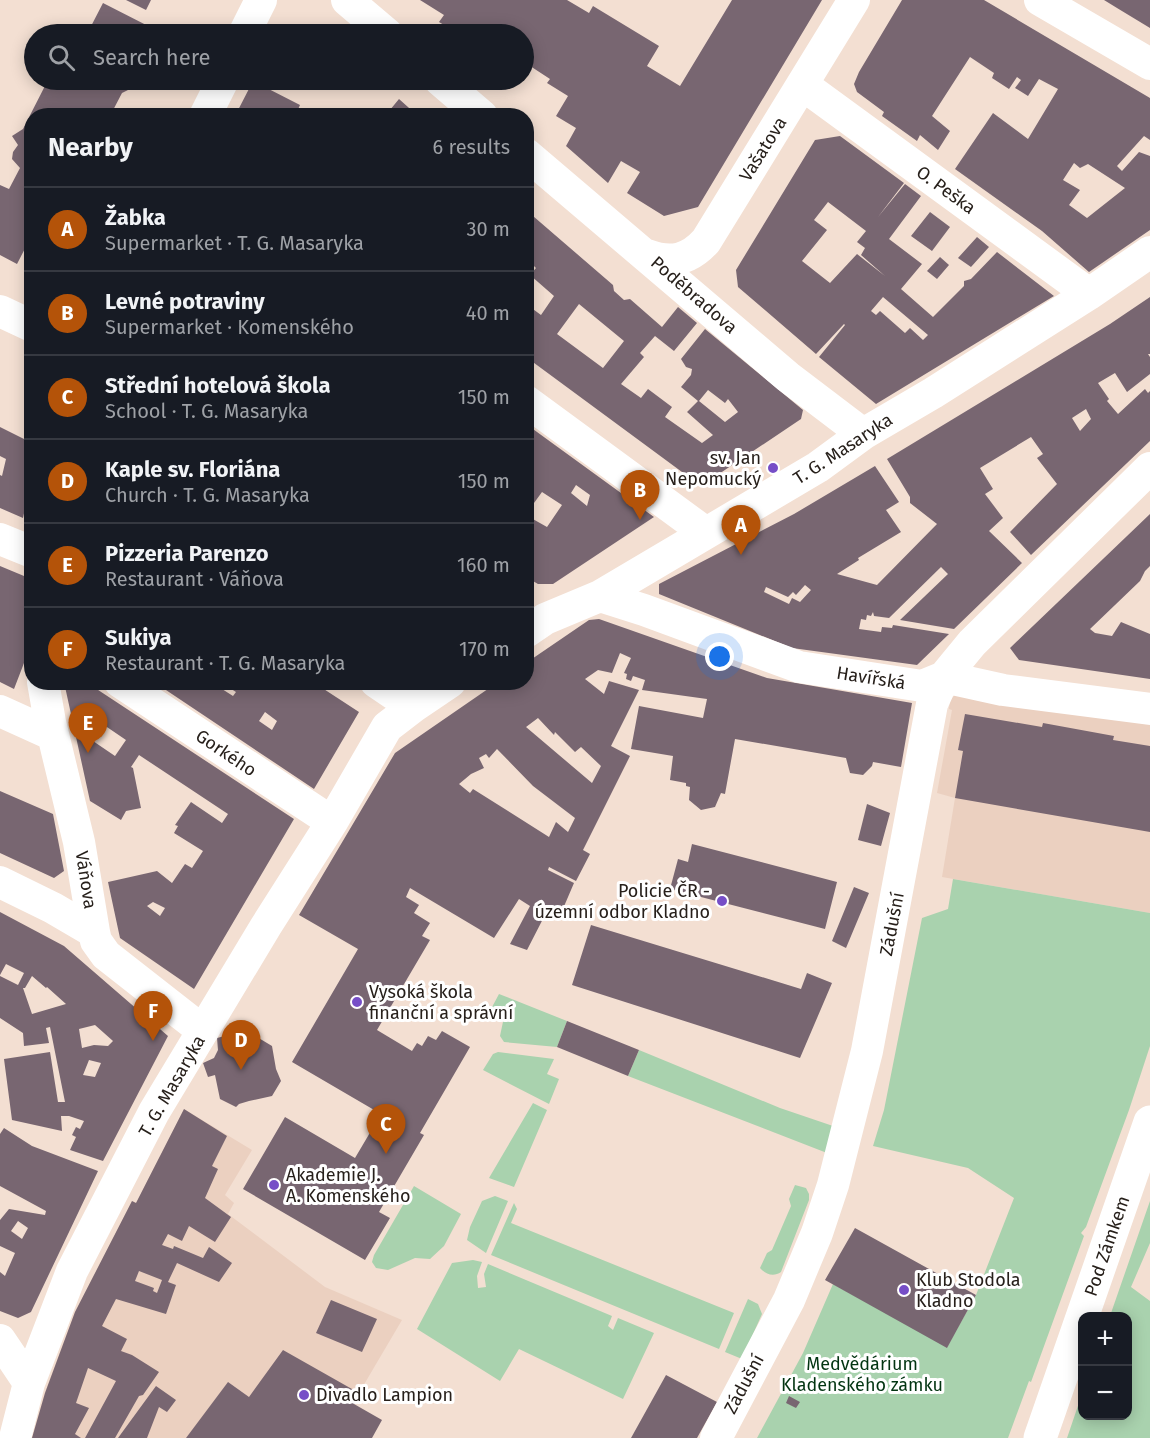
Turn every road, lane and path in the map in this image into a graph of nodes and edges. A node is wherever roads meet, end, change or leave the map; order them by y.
1 (261, 0) edge
2 (347, 0) edge
3 (854, 0) edge
4 (1040, 0) edge
5 (249, 24) edge
6 (375, 24) edge
7 (1150, 64) edge
8 (803, 85) junction
9 (218, 90) edge
10 (452, 90) edge
11 (210, 108) edge
12 (473, 108) edge
13 (534, 162) edge
14 (1150, 252) edge
15 (647, 255) junction
16 (1080, 289) junction
17 (0, 311) edge
18 (24, 322) edge
19 (534, 407) edge
20 (863, 434) junction
21 (1150, 468) edge
22 (706, 533) junction
23 (0, 539) edge
24 (24, 549) edge
25 (600, 596) junction
26 (534, 620) edge
27 (944, 677) junction
28 (45, 690) edge
29 (132, 690) edge
30 (388, 690) edge
31 (438, 690) edge
32 (413, 707) junction
33 (1150, 709) edge
34 (0, 711) edge
35 (53, 735) junction
36 (332, 822) junction
37 (0, 882) edge
38 (94, 932) junction
39 (203, 1031) junction
40 (1150, 1122) edge
41 (0, 1340) edge
42 (0, 1359) edge
43 (29, 1383) junction
44 (15, 1438) edge
45 (716, 1438) edge
46 (1040, 1438) edge

1 - 5 street
2 - 6 street
3 - 8 street, Vašatova
4 - 7 street
8 - 15 street, Vašatova
8 - 16 street, O. Peška
9 - 11 street
10 - 12 street
13 - 15 street, Poděbradova
14 - 16 street, T. G. Masaryka
15 - 20 street, Poděbradova
16 - 20 street, T. G. Masaryka
17 - 18 street
19 - 22 street
20 - 22 street, T. G. Masaryka
21 - 27 street, Zádušní
22 - 25 street, T. G. Masaryka
23 - 24 street
25 - 26 street, T. G. Masaryka
25 - 27 street, Havířská
27 - 33 street, Havířská
27 - 45 street, Zádušní
28 - 35 street, Váňova
29 - 36 street, Gorkého
30 - 32 street
31 - 32 street, T. G. Masaryka
32 - 36 street, T. G. Masaryka
34 - 35 street
35 - 38 street, Váňova
36 - 39 street, T. G. Masaryka
37 - 38 street
38 - 39 street, Váňova
39 - 43 street, T. G. Masaryka
40 - 46 main road, Pod Zámkem
41 - 43 street
42 - 43 street
43 - 44 street, T. G. Masaryka

